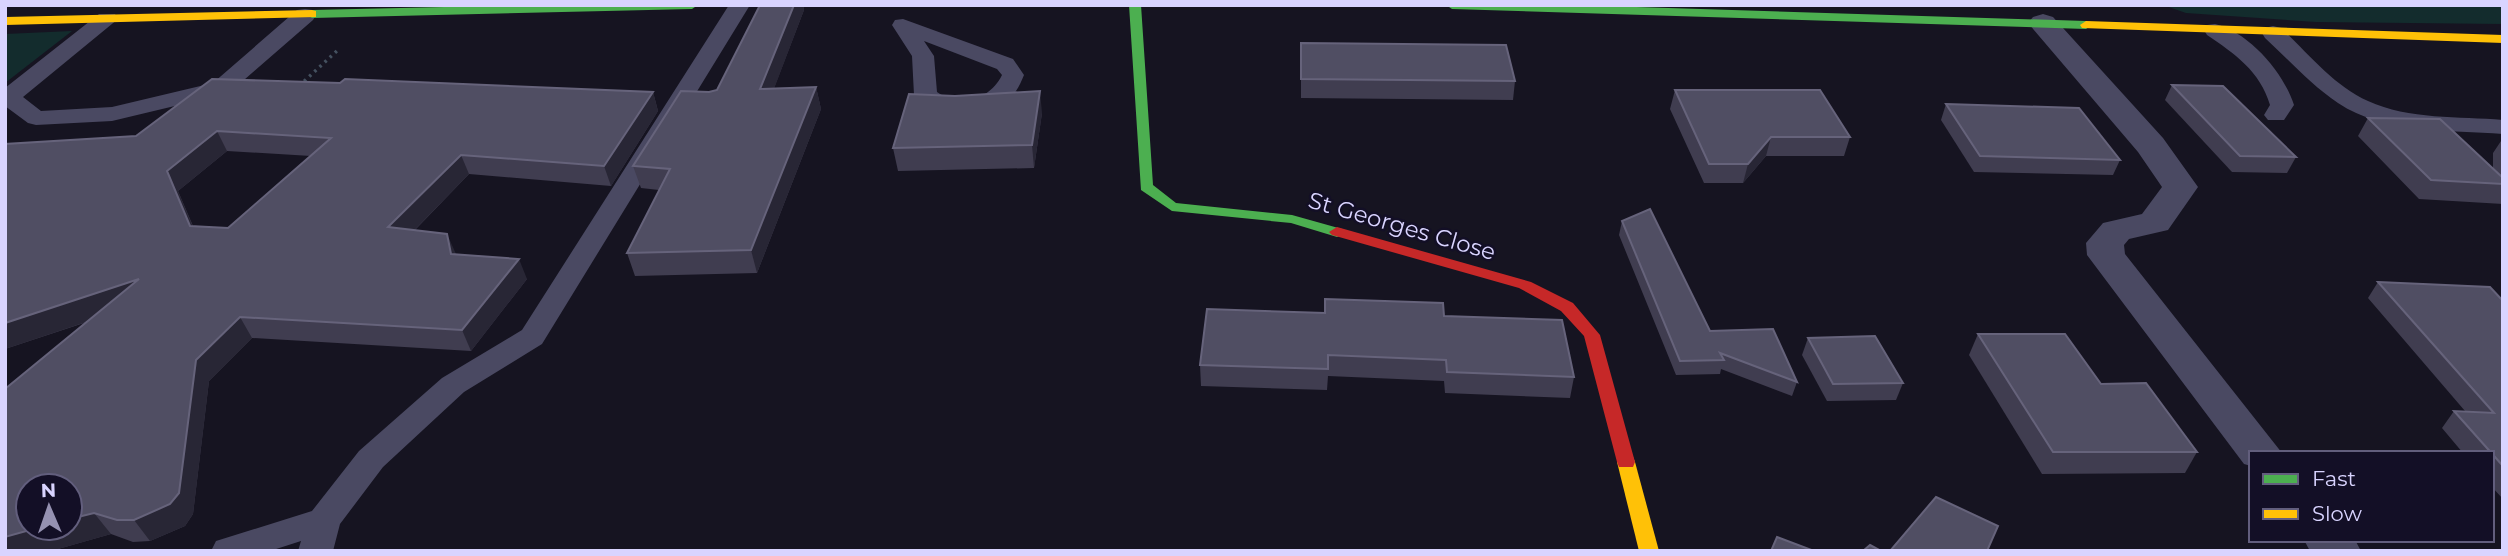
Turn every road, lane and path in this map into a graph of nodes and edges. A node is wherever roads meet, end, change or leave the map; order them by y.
1 (692, 5) edge
2 (740, 5) edge
3 (1135, 5) edge
4 (1452, 5) edge
5 (600, 6) edge
6 (2143, 9) dead end
7 (304, 15) junction
8 (906, 15) edge
9 (107, 19) junction
10 (5, 21) edge
11 (2043, 23) junction
12 (2206, 30) junction
13 (2273, 33) junction
14 (2503, 39) edge
15 (341, 48) dead end
16 (221, 88) junction
17 (296, 89) joint
18 (2276, 115) dead end
19 (2503, 127) edge
20 (2258, 451) edge
21 (319, 535) edge
22 (228, 551) edge
23 (1649, 551) edge

1 - 5 main road
2 - 21 lane
3 - 23 main road, St Georges Close
4 - 11 main road
5 - 7 main road
6 - 12 main road
7 - 9 main road
7 - 16 lane
8 - 8 lane
9 - 10 main road
9 - 16 lane
11 - 12 main road
11 - 20 street
12 - 13 main road
12 - 18 lane
13 - 14 main road
13 - 19 lane
15 - 17 path
16 - 17 lane
21 - 22 lane

